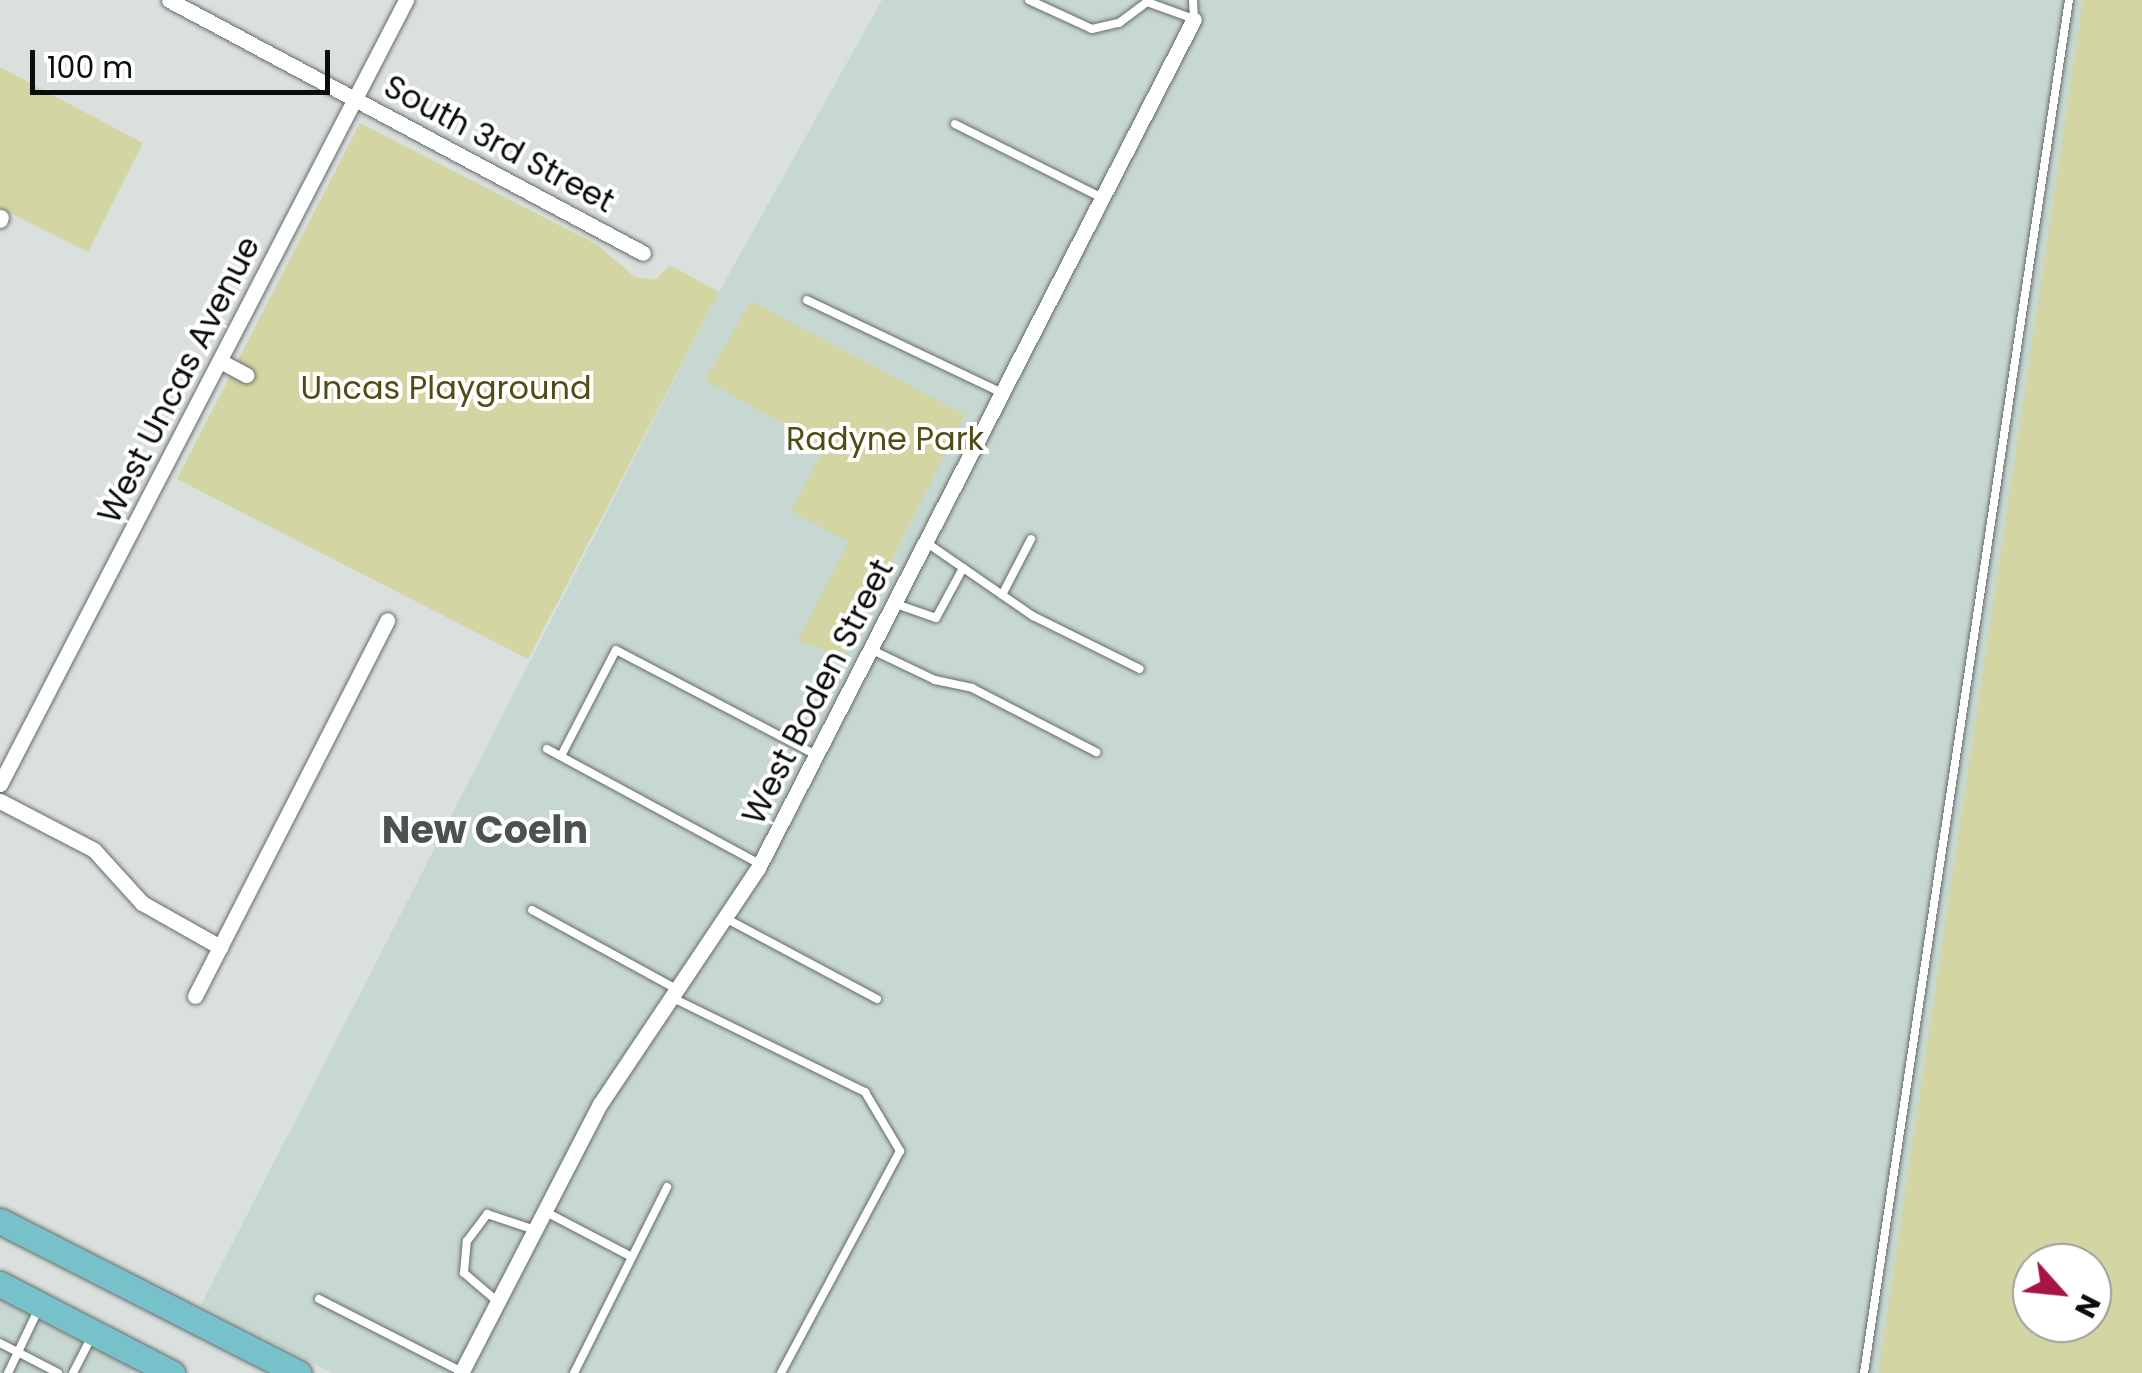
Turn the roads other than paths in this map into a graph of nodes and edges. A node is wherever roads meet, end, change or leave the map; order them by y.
1 (169, 0) edge
2 (406, 0) edge
3 (1029, 0) edge
4 (1193, 0) edge
5 (2069, 0) edge
6 (1147, 1) edge
7 (1194, 20) junction
8 (356, 98) junction
9 (955, 124) dead end
10 (1102, 198) junction
11 (643, 253) dead end
12 (807, 300) dead end
13 (220, 361) junction
14 (246, 375) dead end
15 (1002, 394) junction
16 (1031, 539) dead end
17 (927, 542) junction
18 (963, 568) junction
19 (1002, 595) junction
20 (894, 603) junction
21 (387, 620) dead end
22 (870, 649) junction
23 (1140, 669) dead end
24 (548, 749) dead end
25 (1096, 752) dead end
26 (816, 755) junction
27 (561, 756) junction
28 (0, 784) edge
29 (0, 802) edge
30 (760, 864) junction
31 (532, 910) dead end
32 (726, 918) junction
33 (220, 947) junction
34 (678, 995) junction
35 (195, 996) dead end
36 (876, 999) dead end
37 (666, 1187) dead end
38 (544, 1212) junction
39 (0, 1221) edge
40 (535, 1230) junction
41 (632, 1257) junction
42 (0, 1284) edge
43 (318, 1299) dead end
44 (498, 1302) junction
45 (40, 1304) junction
46 (94, 1332) junction
47 (0, 1344) edge
48 (18, 1352) junction
49 (466, 1371) edge
50 (8, 1373) edge
51 (58, 1373) edge
52 (74, 1373) edge
53 (172, 1373) edge
54 (298, 1373) edge
55 (574, 1373) edge
56 (782, 1373) edge
57 (1864, 1373) edge

1 - 8 street, South 3rd Street
2 - 8 street, West Uncas Avenue
3 - 6 lane
4 - 7 lane
5 - 57 lane
6 - 7 lane
7 - 10 street, West Boden Street
8 - 11 street, South 3rd Street
8 - 13 street, West Uncas Avenue
9 - 10 lane
10 - 15 street, West Boden Street
12 - 15 lane
13 - 14 street
13 - 28 street, West Uncas Avenue
15 - 17 street, West Boden Street
16 - 19 lane
17 - 18 lane
17 - 20 street, West Boden Street
18 - 19 lane
18 - 20 lane
19 - 23 lane
20 - 22 street, West Boden Street
21 - 33 street
22 - 25 lane
22 - 26 street, West Boden Street
24 - 27 lane
26 - 27 lane
26 - 30 street, West Boden Street
27 - 30 lane
29 - 33 street
30 - 32 street, West Boden Street
31 - 34 lane
32 - 34 street, West Boden Street
32 - 36 lane
33 - 35 street
34 - 38 street, West Boden Street
34 - 56 lane
37 - 41 lane
38 - 40 street, West Boden Street
38 - 41 lane
39 - 54 main road
40 - 44 street, West Boden Street
40 - 44 lane
41 - 55 lane
42 - 45 main road
43 - 49 lane
44 - 49 street, West Boden Street
45 - 46 main road
45 - 48 lane
46 - 52 lane
46 - 53 main road
47 - 48 lane
48 - 50 lane
48 - 51 lane

